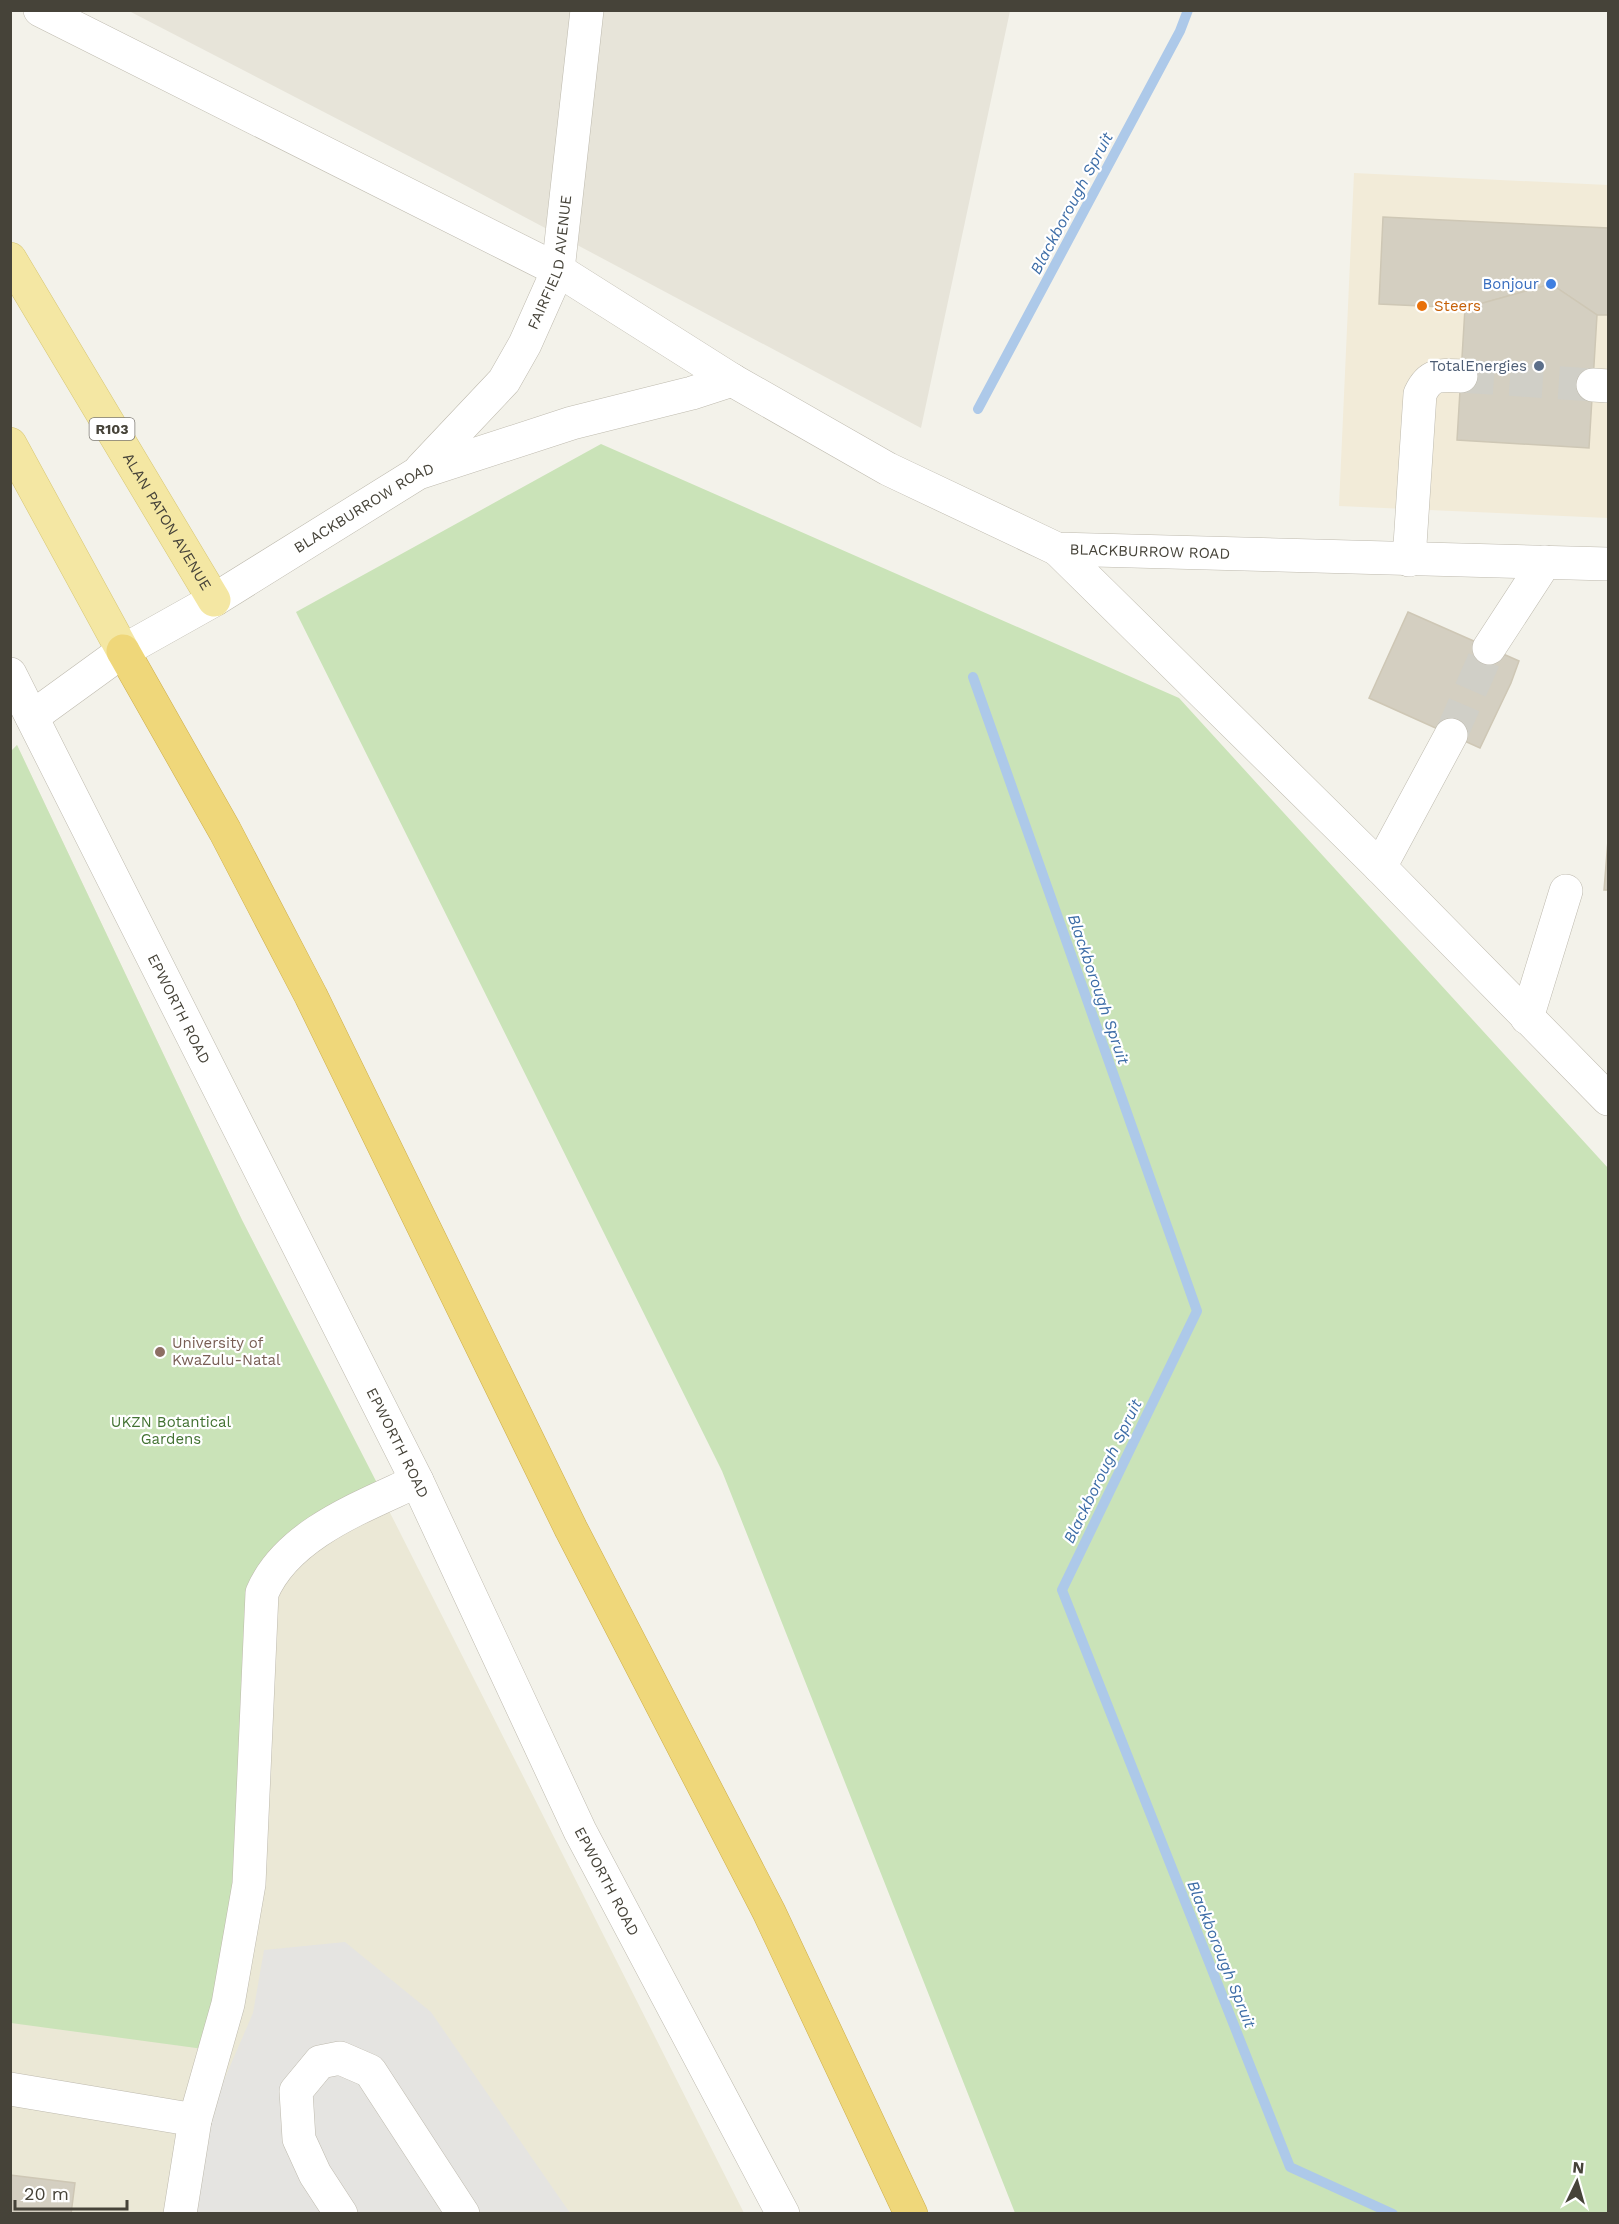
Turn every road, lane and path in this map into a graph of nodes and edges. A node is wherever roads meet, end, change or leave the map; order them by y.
1 (40, 10) edge
2 (587, 10) edge
3 (10, 259) edge
4 (558, 270) junction
5 (1461, 376) tunnel mouth
6 (732, 380) junction
7 (10, 444) edge
8 (418, 473) junction
9 (1057, 549) junction
10 (1409, 560) junction
11 (1545, 562) junction
12 (1608, 564) edge
13 (214, 600) junction
14 (1489, 648) tunnel mouth
15 (123, 651) junction
16 (10, 674) edge
17 (32, 717) junction
18 (1451, 735) tunnel mouth
19 (1380, 867) junction
20 (1566, 891) dead end
21 (1527, 1018) junction
22 (1608, 1099) edge
23 (417, 1481) junction
24 (10, 2090) edge
25 (195, 2120) junction
26 (180, 2214) edge
27 (340, 2214) edge
28 (463, 2214) edge
29 (783, 2214) edge
30 (911, 2214) edge

1 - 4 street, BLACKBURROW ROAD
2 - 4 street, FAIRFIELD AVENUE
3 - 13 main road, ALAN PATON AVENUE / R103
4 - 6 street, BLACKBURROW ROAD
4 - 8 street, FAIRFIELD AVENUE
5 - 10 street
6 - 8 street, BLACKBURROW ROAD
6 - 9 street, BLACKBURROW ROAD
7 - 15 main road
8 - 13 street, BLACKBURROW ROAD
9 - 10 street, BLACKBURROW ROAD
9 - 19 street
10 - 11 street, BLACKBURROW ROAD
11 - 12 street, BLACKBURROW ROAD
11 - 14 street
13 - 15 street, BLACKBURROW ROAD
15 - 17 street, BLACKBURROW ROAD
15 - 30 highway
16 - 17 street, EPWORTH ROAD
17 - 23 street, EPWORTH ROAD
18 - 19 street
19 - 21 street
20 - 21 street
21 - 22 street
23 - 25 street
23 - 29 street, EPWORTH ROAD
24 - 25 street
25 - 26 street
27 - 28 street

